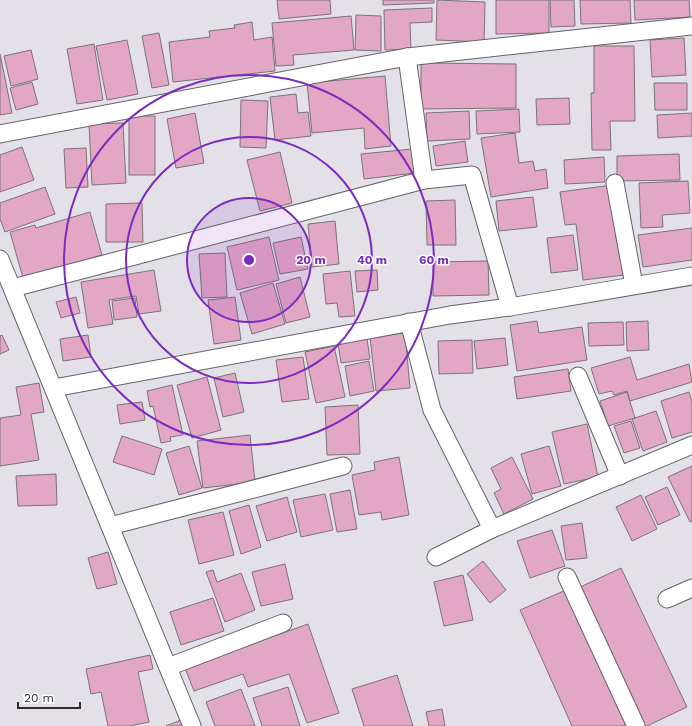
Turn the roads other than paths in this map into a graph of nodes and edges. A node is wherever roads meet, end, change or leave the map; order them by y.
1 (692, 26) edge
2 (407, 57) junction
3 (0, 134) edge
4 (424, 180) junction
5 (615, 183) dead end
6 (0, 259) edge
7 (692, 276) edge
8 (634, 285) junction
9 (13, 288) junction
10 (510, 308) junction
11 (409, 322) junction
12 (578, 376) dead end
13 (54, 388) junction
14 (692, 445) edge
15 (343, 466) dead end
16 (620, 476) junction
17 (110, 526) junction
18 (492, 529) junction
19 (436, 557) dead end
20 (567, 578) dead end
21 (692, 588) edge
22 (667, 599) dead end
23 (283, 622) dead end
24 (168, 667) junction
25 (192, 726) edge
26 (636, 726) edge

1 - 2 street
2 - 3 street
2 - 4 street
4 - 9 street
4 - 10 street
5 - 8 street
6 - 9 street
7 - 8 street
8 - 10 street
9 - 13 street
10 - 11 street
11 - 13 street
11 - 18 street
12 - 16 street
13 - 17 street
14 - 16 street
15 - 17 street
16 - 18 street
17 - 24 street
18 - 19 street
20 - 26 street
21 - 22 street
23 - 24 street
24 - 25 street

